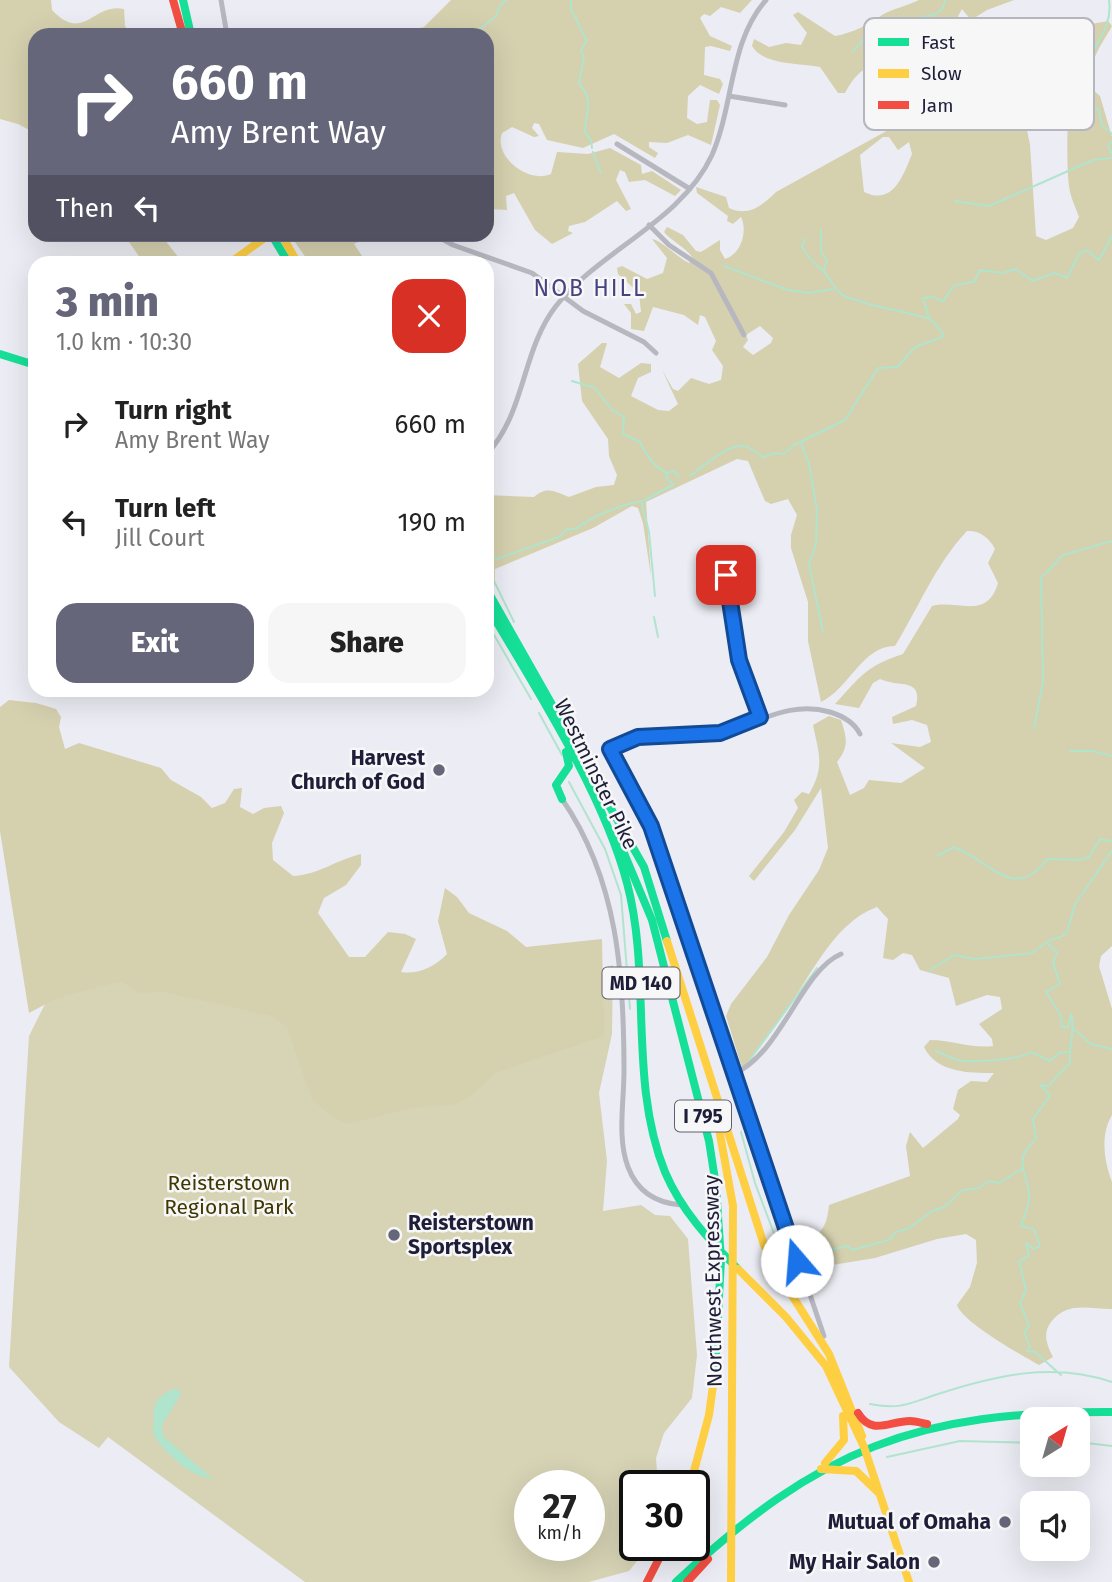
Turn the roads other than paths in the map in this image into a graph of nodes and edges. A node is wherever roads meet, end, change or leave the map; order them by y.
1 (173, 0) edge
2 (183, 0) edge
3 (221, 0) edge
4 (766, 0) edge
5 (181, 28) edge
6 (189, 28) edge
7 (226, 28) edge
8 (729, 96) junction
9 (785, 105) dead end
10 (617, 144) dead end
11 (690, 188) junction
12 (649, 225) junction
13 (260, 242) edge
14 (453, 242) edge
15 (240, 256) edge
16 (487, 256) edge
17 (494, 259) edge
18 (565, 296) junction
19 (744, 335) dead end
20 (656, 353) dead end
21 (0, 354) edge
22 (28, 363) edge
23 (494, 446) edge
24 (724, 553) dead end
25 (494, 602) edge
26 (494, 618) edge
27 (760, 717) junction
28 (860, 734) dead end
29 (564, 741) junction
30 (578, 767) junction
31 (562, 799) joint
32 (841, 954) dead end
33 (680, 985) junction
34 (734, 1074) junction
35 (681, 1205) junction
36 (753, 1281) junction
37 (804, 1283) junction
38 (787, 1292) junction
39 (783, 1313) junction
40 (792, 1322) junction
41 (822, 1337) junction
42 (846, 1384) junction
43 (838, 1390) junction
44 (1112, 1412) edge
45 (930, 1425) junction
46 (864, 1447) junction
47 (820, 1469) junction
48 (695, 1470) edge
49 (878, 1493) junction
50 (723, 1539) junction
51 (658, 1561) edge
52 (647, 1582) edge
53 (676, 1582) edge
54 (687, 1582) edge
55 (732, 1582) edge
56 (909, 1582) edge

1 - 5 main road
2 - 6 main road
3 - 7 street
4 - 8 street
8 - 9 street
8 - 11 street
10 - 11 street
11 - 12 street
12 - 18 street
12 - 19 street
13 - 15 main road
14 - 16 street
17 - 18 street
18 - 20 street
18 - 23 street
21 - 22 main road
24 - 27 street
25 - 33 main road, Westminster Pike / MD 140
26 - 29 main road, Westminster Pike / MD 140
27 - 28 street
27 - 34 street
29 - 30 main road, Westminster Pike / MD 140
29 - 31 main road
30 - 35 main road, Westminster Pike / MD 140
30 - 48 main road, Northwest Expressway / I 795
31 - 35 street
32 - 34 street
33 - 38 main road, Westminster Pike / MD 140
33 - 55 main road, Northwest Expressway / I 795
34 - 37 street
35 - 36 main road, Westminster Pike / MD 140
36 - 38 main road
36 - 39 main road, Westminster Pike / MD 140
37 - 38 street
37 - 41 street
38 - 39 main road
38 - 41 main road, Westminster Pike / MD 140
39 - 40 main road, Westminster Pike / MD 140
40 - 41 main road
40 - 43 main road, Westminster Pike / MD 140
41 - 42 main road, Westminster Pike / MD 140
42 - 45 main road
42 - 46 main road, Westminster Pike / MD 140
43 - 46 main road, Westminster Pike / MD 140
43 - 47 main road
44 - 45 main road
45 - 46 main road
46 - 47 main road
46 - 49 main road, Westminster Pike / MD 140
47 - 49 main road
47 - 50 main road
49 - 56 main road, Westminster Pike / MD 140
50 - 53 main road
50 - 54 main road
51 - 52 main road

